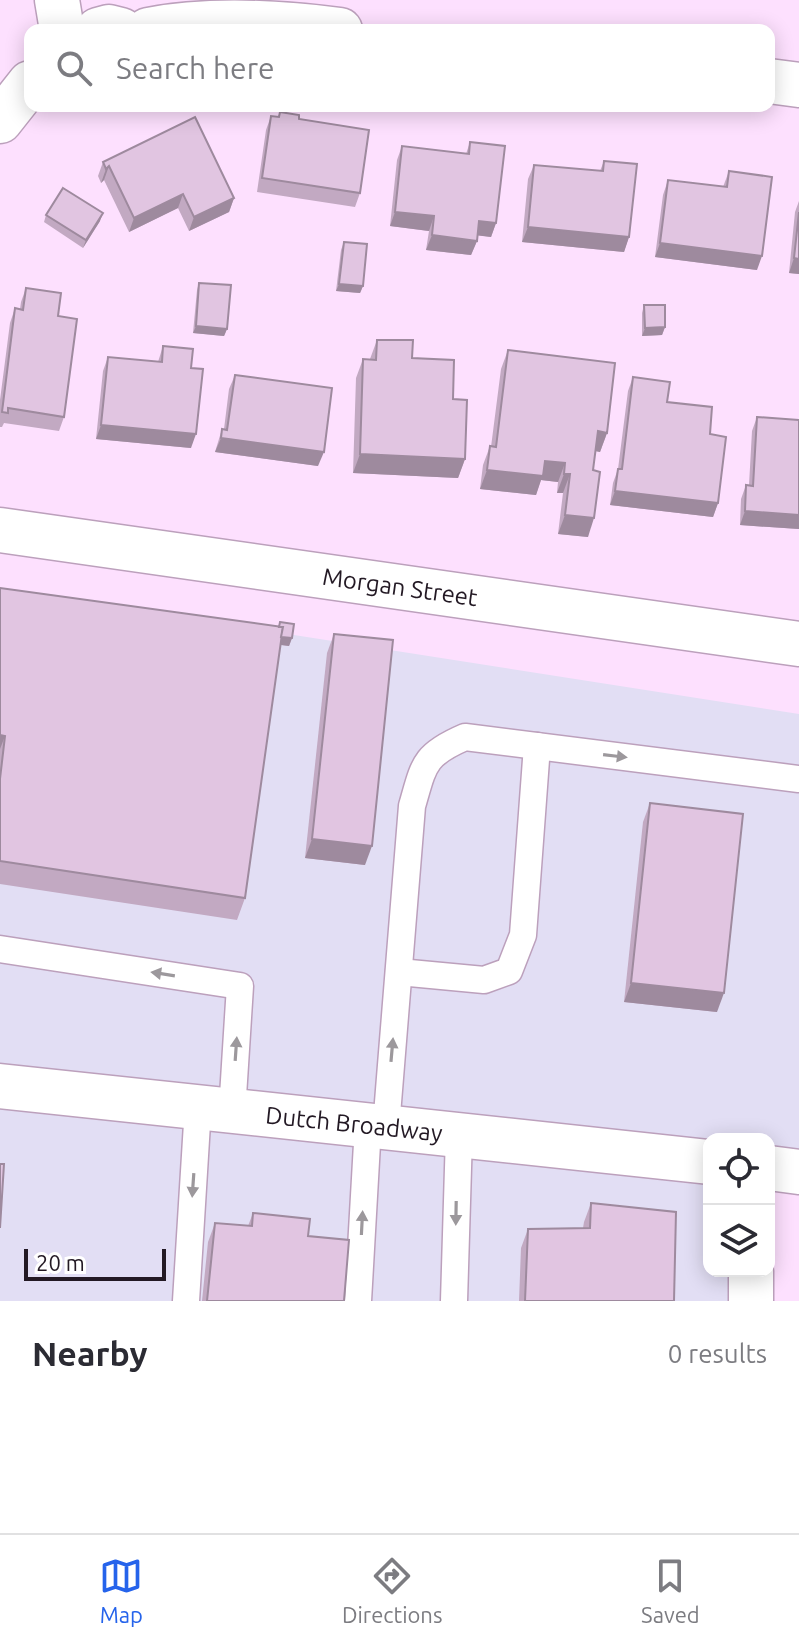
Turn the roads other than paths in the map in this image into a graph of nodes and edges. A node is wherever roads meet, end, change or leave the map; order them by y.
1 (57, 0) edge
2 (61, 24) edge
3 (177, 24) edge
4 (249, 24) edge
5 (775, 82) edge
6 (799, 85) edge
7 (24, 91) edge
8 (0, 121) edge
9 (0, 530) edge
10 (799, 644) edge
11 (537, 746) junction
12 (799, 779) edge
13 (0, 949) edge
14 (399, 972) junction
15 (0, 1086) edge
16 (215, 1110) junction
17 (377, 1126) junction
18 (459, 1135) junction
19 (703, 1161) edge
20 (775, 1169) edge
21 (799, 1172) edge
22 (751, 1277) edge
23 (186, 1301) edge
24 (358, 1301) edge
25 (454, 1301) edge
26 (751, 1301) edge

1 - 2 street
3 - 4 street
5 - 6 street
7 - 8 street
9 - 10 street, Morgan Street
11 -> 12 lane
11 - 14 lane
11 - 14 lane
16 -> 13 lane
17 -> 14 lane
15 - 16 street, Dutch Broadway
16 - 17 street, Dutch Broadway
16 -> 23 lane
17 - 18 street, Dutch Broadway
24 -> 17 lane
18 - 19 street, Dutch Broadway
18 -> 25 lane
20 - 21 street
22 - 26 street

